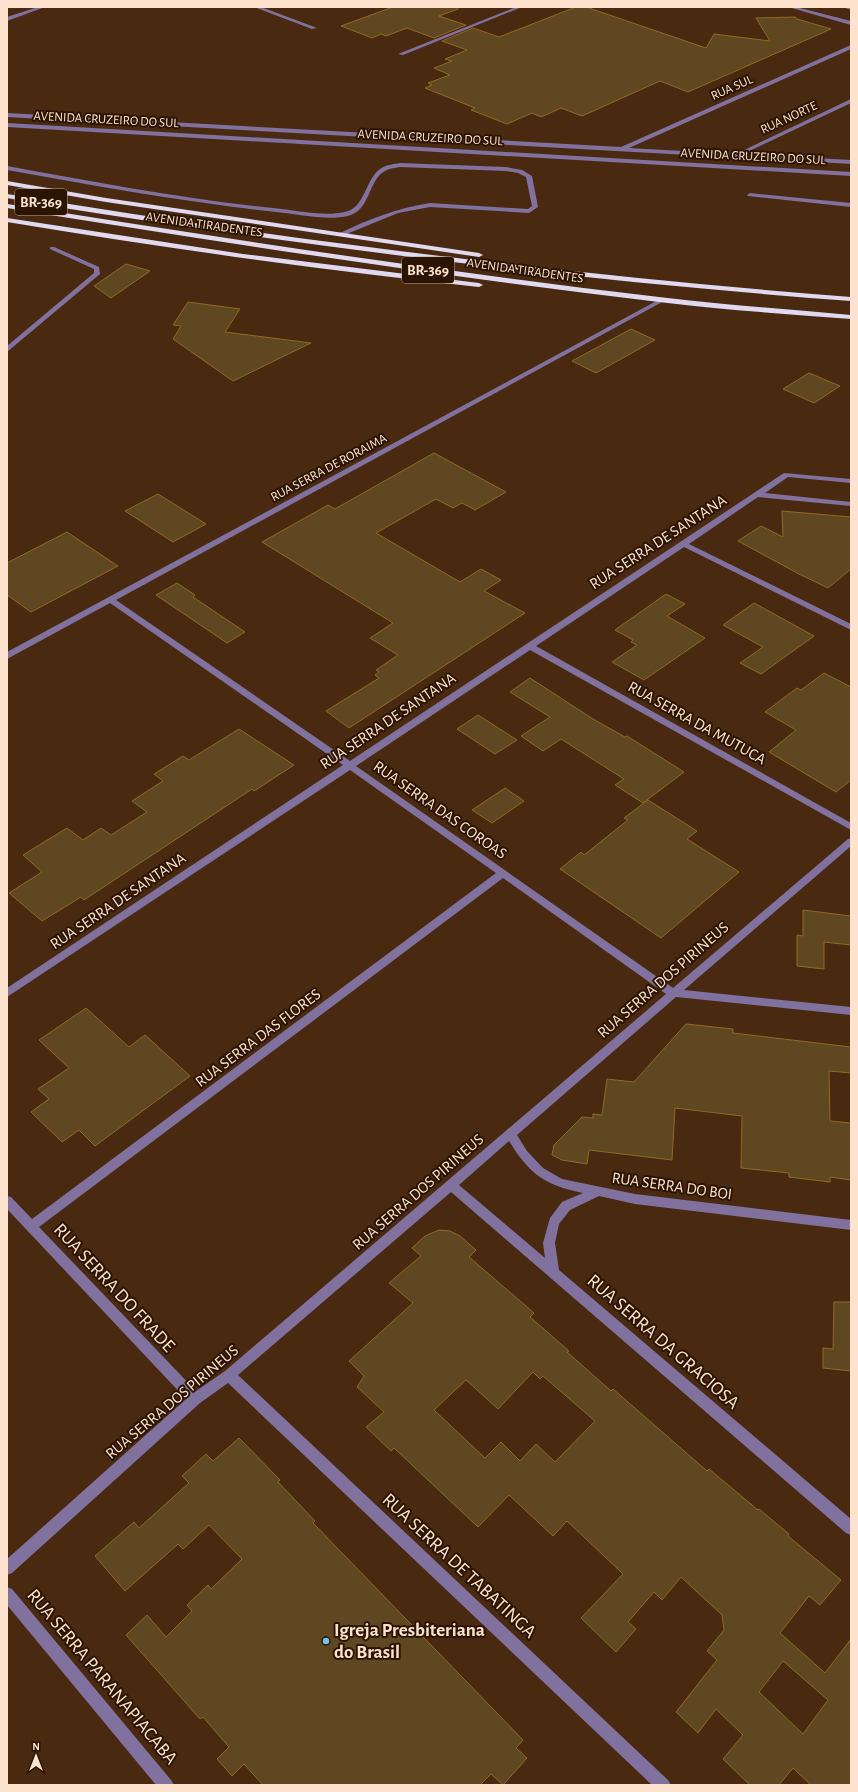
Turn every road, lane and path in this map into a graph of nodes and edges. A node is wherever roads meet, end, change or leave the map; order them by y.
1 (43, 7) edge
2 (256, 7) edge
3 (520, 7) edge
4 (790, 7) edge
5 (847, 7) edge
6 (851, 8) edge
7 (7, 19) edge
8 (851, 23) edge
9 (314, 28) dead end
10 (851, 47) edge
11 (401, 54) dead end
12 (851, 101) edge
13 (10, 115) edge
14 (7, 118) edge
15 (7, 125) edge
16 (622, 149) junction
17 (737, 155) junction
18 (851, 162) edge
19 (7, 168) edge
20 (851, 174) edge
21 (7, 183) edge
22 (750, 194) dead end
23 (7, 196) edge
24 (851, 205) edge
25 (7, 206) edge
26 (355, 217) junction
27 (7, 220) edge
28 (368, 222) junction
29 (342, 234) junction
30 (52, 248) dead end
31 (589, 275) junction
32 (851, 291) edge
33 (593, 292) junction
34 (790, 294) junction
35 (851, 299) edge
36 (662, 300) junction
37 (851, 317) edge
38 (7, 350) edge
39 (851, 481) edge
40 (757, 495) junction
41 (851, 504) edge
42 (683, 544) junction
43 (111, 600) junction
44 (851, 627) edge
45 (529, 646) junction
46 (7, 656) edge
47 (349, 765) junction
48 (851, 827) edge
49 (851, 840) edge
50 (503, 873) junction
51 (7, 993) edge
52 (672, 993) junction
53 (851, 1012) edge
54 (510, 1133) junction
55 (451, 1185) junction
56 (599, 1191) junction
57 (7, 1201) edge
58 (851, 1225) edge
59 (31, 1226) junction
60 (553, 1272) junction
61 (229, 1375) junction
62 (195, 1399) junction
63 (851, 1528) edge
64 (7, 1568) edge
65 (7, 1594) edge
66 (166, 1785) edge
67 (663, 1785) edge

1 - 7 street
2 - 9 street
3 - 11 street
4 - 8 street
5 - 6 street
10 - 16 street, RUA SUL
12 - 17 street, RUA NORTE
13 - 14 street
13 - 16 street, AVENIDA CRUZEIRO DO SUL
15 - 20 street, AVENIDA CRUZEIRO DO SUL
16 - 17 street, AVENIDA CRUZEIRO DO SUL
17 - 18 street, AVENIDA CRUZEIRO DO SUL
19 - 26 street
21 - 29 highway
22 - 24 street
23 - 31 highway, AVENIDA TIRADENTES / BR-369
25 - 33 highway, AVENIDA TIRADENTES / BR-369
26 - 28 street
26 - 28 street
27 - 33 highway
28 - 29 street
29 - 31 highway
30 - 38 street
31 - 34 highway, AVENIDA TIRADENTES / BR-369
32 - 34 highway
33 - 36 highway, AVENIDA TIRADENTES / BR-369
34 - 35 highway, AVENIDA TIRADENTES / BR-369
36 - 37 highway, AVENIDA TIRADENTES / BR-369
36 - 43 street, RUA SERRA DE RORAIMA
39 - 40 street, RUA SERRA DE SANTANA
40 - 41 street
40 - 42 street, RUA SERRA DE SANTANA
42 - 44 street
42 - 45 street, RUA SERRA DE SANTANA
43 - 46 street, RUA SERRA DE RORAIMA
43 - 47 street, RUA SERRA DAS COROAS
45 - 47 street, RUA SERRA DE SANTANA
45 - 48 street, RUA SERRA DA MUTUCA
47 - 50 street, RUA SERRA DAS COROAS
47 - 51 street, RUA SERRA DE SANTANA
49 - 52 street, RUA SERRA DOS PIRINEUS
50 - 52 street, RUA SERRA DAS COROAS
50 - 59 street, RUA SERRA DAS FLORES
52 - 53 street
52 - 54 street, RUA SERRA DOS PIRINEUS
54 - 55 street, RUA SERRA DOS PIRINEUS
54 - 56 street, RUA SERRA DO BOI
55 - 60 street, RUA SERRA DA GRACIOSA
55 - 61 street, RUA SERRA DOS PIRINEUS
56 - 58 street, RUA SERRA DO BOI
56 - 60 street
57 - 59 street, RUA SERRA DO FRADE
59 - 62 street, RUA SERRA DO FRADE
60 - 63 street, RUA SERRA DA GRACIOSA
61 - 62 street, RUA SERRA DOS PIRINEUS
61 - 67 street, RUA SERRA DE TABATINGA
62 - 64 street, RUA SERRA DOS PIRINEUS
65 - 66 street, RUA SERRA PARANAPIACABA

